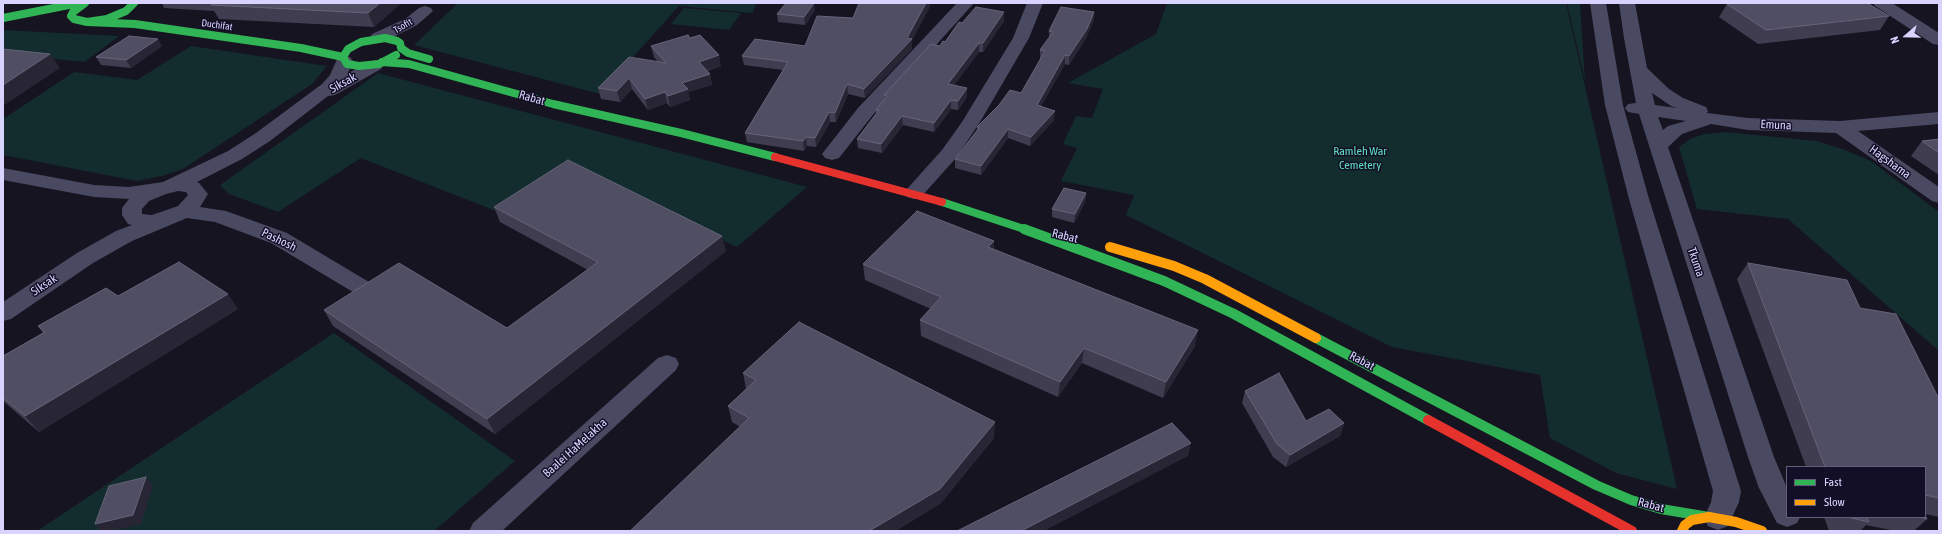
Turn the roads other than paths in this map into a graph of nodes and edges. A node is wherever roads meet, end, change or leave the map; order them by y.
1 (79, 3) edge
2 (85, 3) edge
3 (966, 3) edge
4 (1035, 3) edge
5 (1598, 3) edge
6 (1627, 3) edge
7 (1881, 3) edge
8 (134, 6) edge
9 (429, 7) edge
10 (6, 17) edge
11 (149, 17) dead end
12 (83, 21) junction
13 (373, 39) junction
14 (310, 40) dead end
15 (1939, 40) edge
16 (339, 43) dead end
17 (400, 45) junction
18 (343, 59) junction
19 (435, 61) dead end
20 (378, 64) junction
21 (1638, 69) junction
22 (572, 98) dead end
23 (311, 102) junction
24 (1614, 105) junction
25 (1647, 110) junction
26 (1939, 118) edge
27 (1726, 121) junction
28 (1840, 127) junction
29 (681, 134) junction
30 (1658, 148) junction
31 (832, 154) dead end
32 (234, 155) junction
33 (3, 174) edge
34 (164, 188) junction
35 (94, 191) junction
36 (914, 193) junction
37 (198, 194) junction
38 (1939, 197) edge
39 (185, 211) junction
40 (131, 214) junction
41 (162, 220) junction
42 (1007, 222) junction
43 (1083, 241) dead end
44 (1098, 244) dead end
45 (85, 258) junction
46 (366, 290) edge
47 (3, 313) edge
48 (667, 364) dead end
49 (1786, 512) edge
50 (1714, 517) junction
51 (1789, 518) edge
52 (483, 531) edge
53 (1632, 531) edge
54 (1682, 531) edge
55 (1762, 531) edge
56 (1796, 531) edge

1 - 10 street
2 - 12 street
3 - 31 street
4 - 36 street
5 - 24 street
6 - 21 street, Tkuma
7 - 15 street
8 - 12 street
9 - 13 street, Tsofit
9 - 17 street, Tsofit
10 - 12 street
11 - 14 street, Duchifat
12 - 18 street, Duchifat
13 - 16 street
13 - 17 street
13 - 18 street
17 - 19 street
17 - 20 street
18 - 20 street, Duchifat
18 - 23 street, Siksak
20 - 23 street, Siksak
20 - 29 street, Rabat
21 - 25 street, Tkuma
21 - 27 street
22 - 29 street, Rabat
23 - 32 street, Siksak
24 - 25 street, Emuna
24 - 50 street
25 - 27 street, Emuna
25 - 30 street, Tkuma
26 - 28 street, Emuna
27 - 28 street, Emuna
27 - 30 street
28 - 38 street, Hagshama
29 - 36 street, Rabat
30 - 49 street, Tkuma
32 - 34 street, Siksak
32 - 37 street, Siksak
33 - 35 street
34 - 35 street
34 - 37 street
34 - 40 street, Siksak
35 - 40 street
36 - 42 street, Rabat
37 - 39 street, Siksak
39 - 41 street, Siksak
39 - 46 street, Pashosh
40 - 41 street
40 - 45 street, Siksak
41 - 45 street, Siksak
42 - 43 street, Rabat
42 - 53 street, Rabat
44 - 50 street, Rabat
45 - 47 street, Siksak
48 - 52 street, Baalei HaMelakha
50 - 54 street
50 - 55 street, Rabat
51 - 56 street, Tkuma

